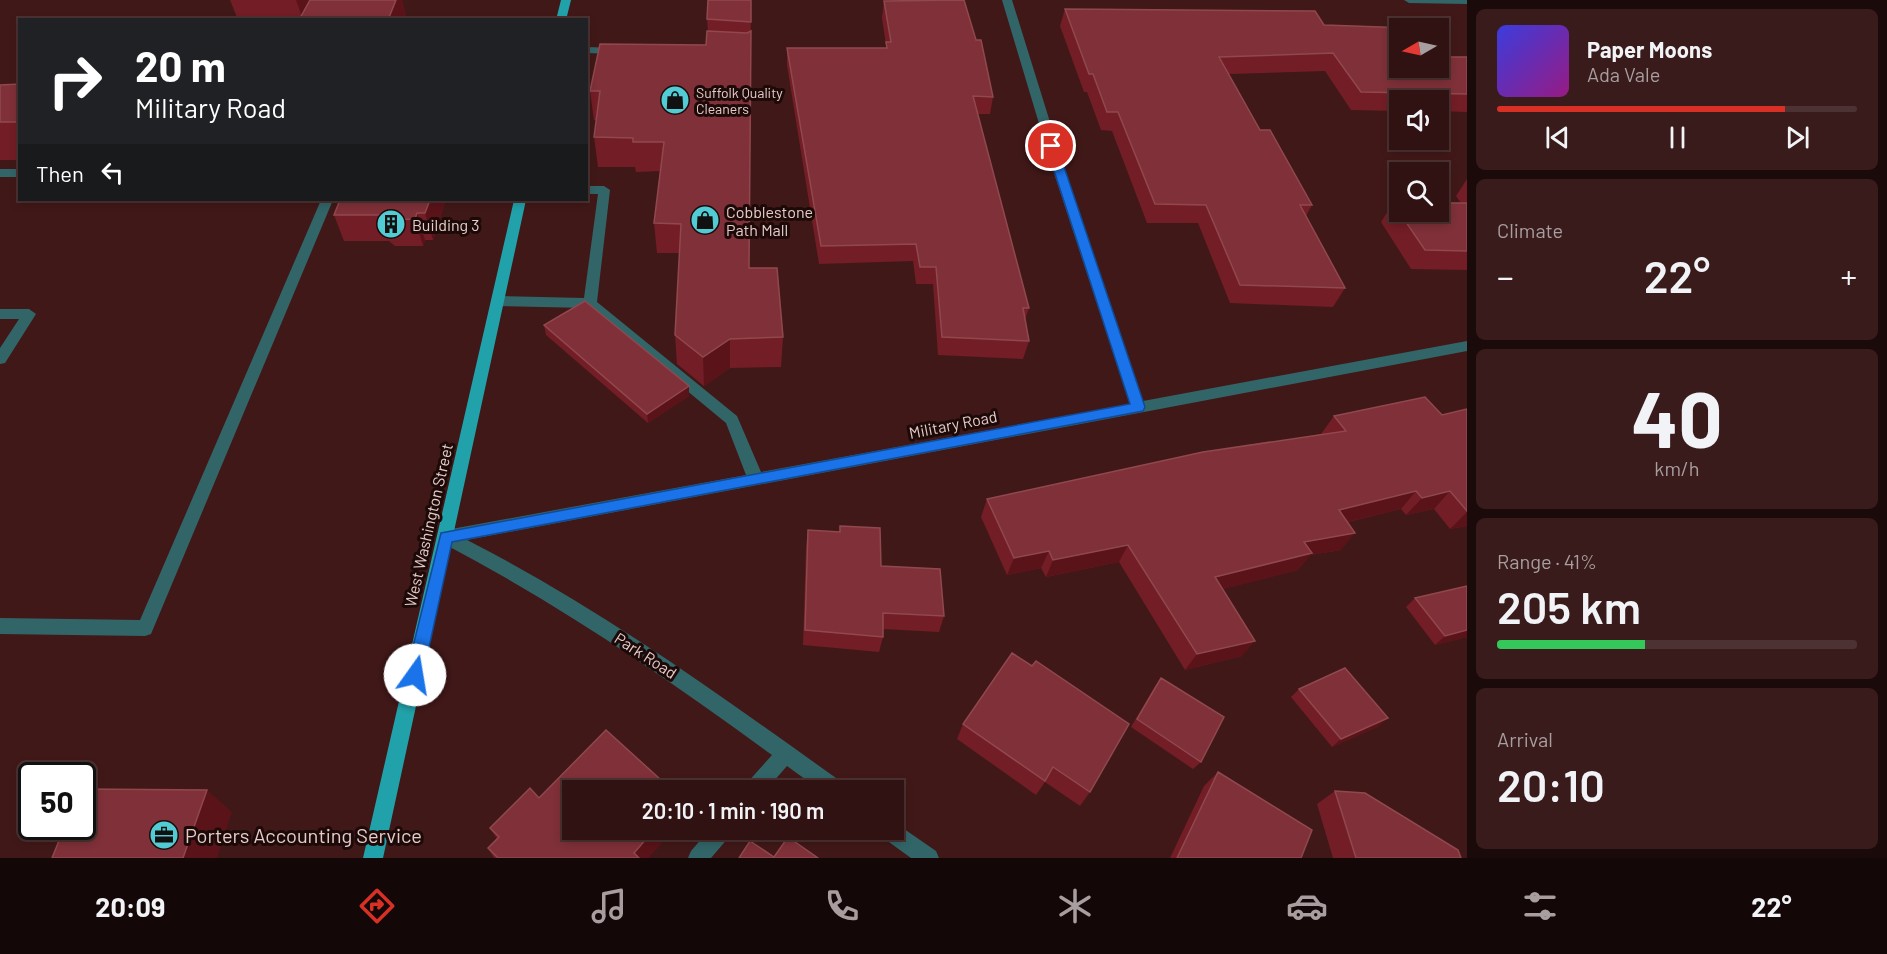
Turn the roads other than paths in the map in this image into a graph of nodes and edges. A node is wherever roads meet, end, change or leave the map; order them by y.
1 (566, 0) edge
2 (1007, 0) edge
3 (1409, 0) edge
4 (1467, 1) edge
5 (562, 18) edge
6 (588, 50) edge
7 (632, 52) edge
8 (0, 173) edge
9 (18, 173) edge
10 (588, 190) edge
11 (327, 201) edge
12 (520, 201) edge
13 (498, 301) junction
14 (590, 303) junction
15 (0, 314) edge
16 (1467, 346) edge
17 (0, 359) edge
18 (1138, 407) junction
19 (756, 480) junction
20 (446, 537) junction
21 (0, 626) edge
22 (785, 754) junction
23 (763, 780) edge
24 (822, 780) edge
25 (713, 840) edge
26 (903, 840) edge
27 (373, 858) edge
28 (698, 858) edge
29 (929, 858) edge

1 - 5 main road
2 - 18 street
3 - 4 street
6 - 7 street
8 - 9 street
10 - 14 street
11 - 21 street
12 - 13 main road, West Washington Street
13 - 14 street
13 - 20 main road, West Washington Street
14 - 19 street
15 - 17 street
16 - 18 street, Military Road
18 - 19 street, Military Road
19 - 20 street, Military Road
20 - 22 street, Park Road
20 - 27 main road, West Washington Street
22 - 23 street
22 - 24 street, Park Road
25 - 28 street
26 - 29 street

